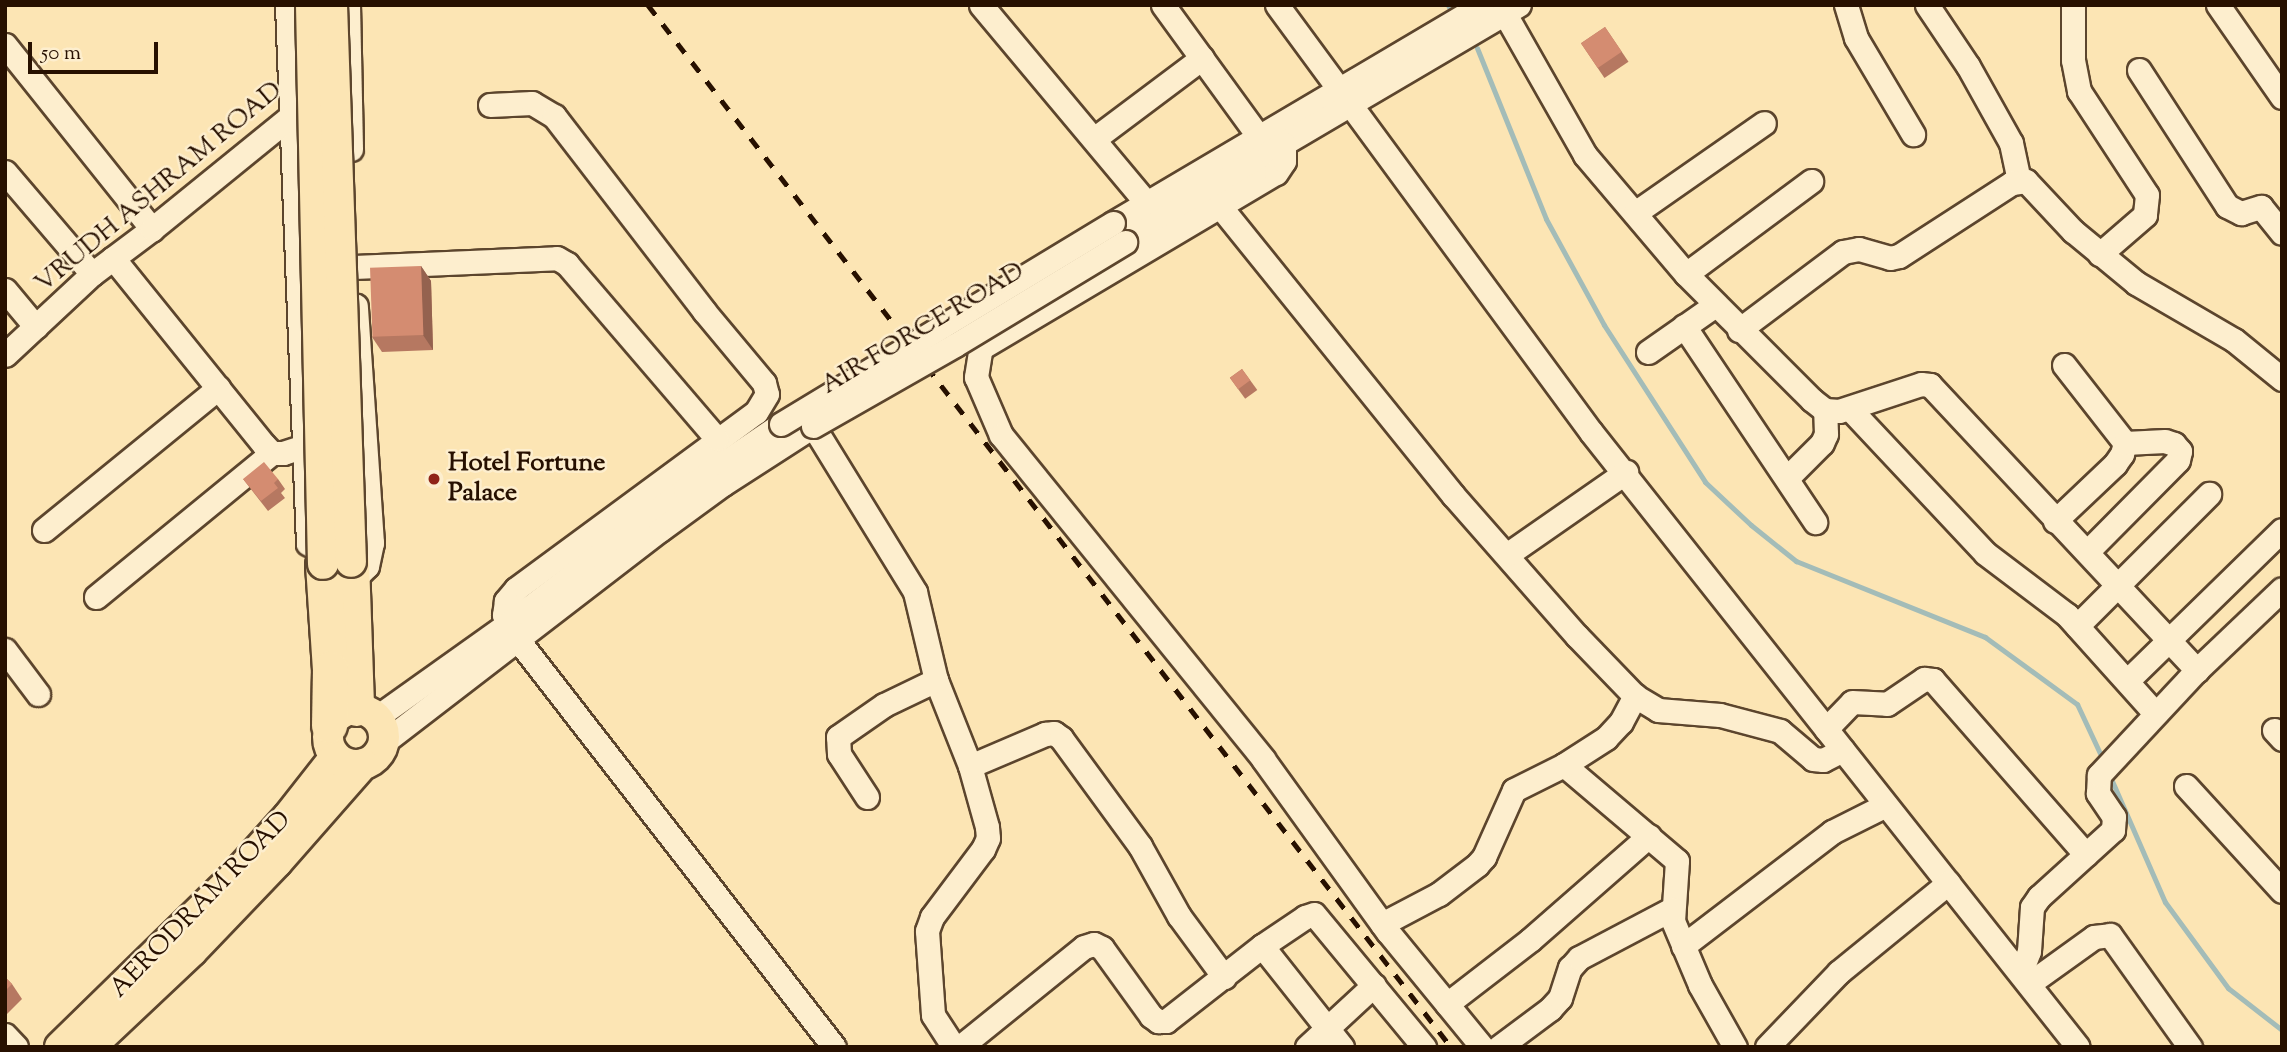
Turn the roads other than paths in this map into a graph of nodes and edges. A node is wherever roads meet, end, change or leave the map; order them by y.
1 (287, 5) edge
2 (311, 5) edge
3 (332, 5) edge
4 (348, 5) edge
5 (981, 5) edge
6 (1163, 5) edge
7 (1277, 5) edge
8 (1482, 5) edge
9 (1846, 5) edge
10 (1927, 5) edge
11 (2073, 5) edge
12 (2218, 5) edge
13 (1512, 10) edge
14 (5, 45) edge
15 (1202, 58) junction
16 (350, 66) junction
17 (2139, 70) dead end
18 (2282, 97) edge
19 (1346, 98) junction
20 (490, 105) dead end
21 (290, 116) junction
22 (1764, 123) dead end
23 (1913, 134) dead end
24 (1094, 139) junction
25 (1271, 144) junction
26 (5, 172) edge
27 (1811, 181) dead end
28 (2019, 181) junction
29 (1146, 202) junction
30 (1219, 205) junction
31 (1635, 214) junction
32 (1161, 221) junction
33 (152, 229) junction
34 (1119, 232) junction
35 (2282, 233) edge
36 (2100, 254) junction
37 (113, 258) junction
38 (354, 267) junction
39 (92, 274) junction
40 (1686, 274) junction
41 (5, 290) edge
42 (1714, 304) junction
43 (1684, 326) junction
44 (36, 327) junction
45 (1739, 330) junction
46 (981, 338) junction
47 (1648, 352) dead end
48 (5, 355) edge
49 (2064, 365) dead end
50 (2282, 379) edge
51 (218, 388) junction
52 (1825, 410) junction
53 (1850, 410) junction
54 (813, 426) junction
55 (717, 439) junction
56 (2125, 443) junction
57 (304, 446) junction
58 (272, 453) junction
59 (1626, 472) junction
60 (1787, 478) junction
61 (2209, 494) dead end
62 (2055, 521) junction
63 (1815, 522) dead end
64 (44, 530) dead end
65 (2282, 530) edge
66 (2087, 552) junction
67 (1508, 554) junction
68 (338, 573) junction
69 (2118, 583) junction
70 (2282, 589) edge
71 (96, 597) dead end
72 (2077, 626) junction
73 (513, 631) junction
74 (2171, 640) junction
75 (5, 650) edge
76 (2197, 670) junction
77 (936, 680) junction
78 (2127, 681) junction
79 (38, 694) dead end
80 (1635, 696) junction
81 (2155, 713) junction
82 (1826, 729) junction
83 (357, 735) junction
84 (1843, 750) junction
85 (1564, 765) junction
86 (970, 766) junction
87 (2186, 786) dead end
88 (867, 797) dead end
89 (1886, 806) junction
90 (1649, 836) junction
91 (2086, 855) junction
92 (1948, 883) junction
93 (2282, 891) edge
94 (1672, 909) junction
95 (1382, 924) junction
96 (1262, 946) junction
97 (1683, 946) junction
98 (1224, 977) junction
99 (2025, 977) junction
100 (1374, 985) junction
101 (1447, 1004) junction
102 (1326, 1028) junction
103 (5, 1035) edge
104 (16, 1047) edge
105 (60, 1047) edge
106 (90, 1047) edge
107 (834, 1047) edge
108 (954, 1047) edge
109 (960, 1047) edge
110 (1307, 1047) edge
111 (1342, 1047) edge
112 (1424, 1047) edge
113 (1482, 1047) edge
114 (1499, 1047) edge
115 (1735, 1047) edge
116 (1767, 1047) edge
117 (2078, 1047) edge
118 (2190, 1047) edge

1 - 21 street
2 - 68 main road, bridge
3 - 68 main road, bridge
4 - 16 street
5 - 24 street
6 - 15 street
7 - 19 street
8 - 19 street, AIR FORCE ROAD
9 - 23 street
10 - 28 street
11 - 36 street
12 - 18 street
13 - 19 street, AIR FORCE ROAD
13 - 31 street
14 - 33 street
15 - 24 street
15 - 25 street
16 - 21 street, VRUDH ASHRAM ROAD
16 - 38 street
17 - 35 street
19 - 25 street, AIR FORCE ROAD
19 - 59 street
20 - 55 street
21 - 33 street, VRUDH ASHRAM ROAD
21 - 57 street
22 - 31 street
24 - 29 street
25 - 29 street, AIR FORCE ROAD
25 - 30 street
25 - 32 street, AIR FORCE ROAD
26 - 39 street
27 - 40 street
28 - 36 street
28 - 45 street
29 - 32 street
29 - 34 street, AIR FORCE ROAD
30 - 46 street
30 - 67 street
31 - 40 street
32 - 34 street, AIR FORCE ROAD
33 - 37 street, VRUDH ASHRAM ROAD
34 - 46 street, AIR FORCE ROAD, bridge
34 - 73 street, AIR FORCE ROAD, bridge
36 - 50 street
37 - 39 street, VRUDH ASHRAM ROAD
37 - 51 street
38 - 55 street
38 - 68 street
39 - 44 street, VRUDH ASHRAM ROAD
40 - 42 street
41 - 44 street
42 - 43 street
42 - 45 street
43 - 47 street
43 - 60 street
44 - 48 street, VRUDH ASHRAM ROAD
45 - 52 street
46 - 54 street, AIR FORCE ROAD, bridge
46 - 95 street
49 - 56 street
51 - 58 street
51 - 64 street
52 - 53 street
52 - 60 street
53 - 62 street
53 - 72 street
54 - 73 street, AIR FORCE ROAD
54 - 77 street
55 - 73 street
56 - 62 street
56 - 66 street
57 - 58 street
57 - 68 street
58 - 71 street
59 - 67 street
59 - 82 street
60 - 63 street
61 - 69 street
62 - 66 street
65 - 74 street
66 - 69 street
67 - 80 street
68 - 83 highway
69 - 72 street
69 - 74 street
70 - 76 street
72 - 78 street
73 - 83 street, AIR FORCE ROAD
73 - 107 street
74 - 76 street
74 - 78 street
75 - 79 street
76 - 81 street
77 - 86 street
77 - 88 street
78 - 81 street
80 - 84 street
80 - 85 street
81 - 91 street
82 - 84 street
82 - 91 street
83 - 105 main road, AERODRAM ROAD
83 - 106 main road, AERODRAM ROAD
84 - 89 street
85 - 90 street
85 - 95 street
86 - 98 street
86 - 108 street
87 - 93 street
89 - 92 street
89 - 97 street
90 - 94 street
90 - 101 street
91 - 99 street
92 - 99 street
92 - 116 street
94 - 97 street
94 - 114 street
95 - 101 street
96 - 98 street
96 - 100 street
96 - 102 street
97 - 115 street
98 - 109 street
99 - 117 street
99 - 118 street
100 - 102 street
100 - 112 street
101 - 113 street
102 - 110 street
102 - 111 street
103 - 104 street

